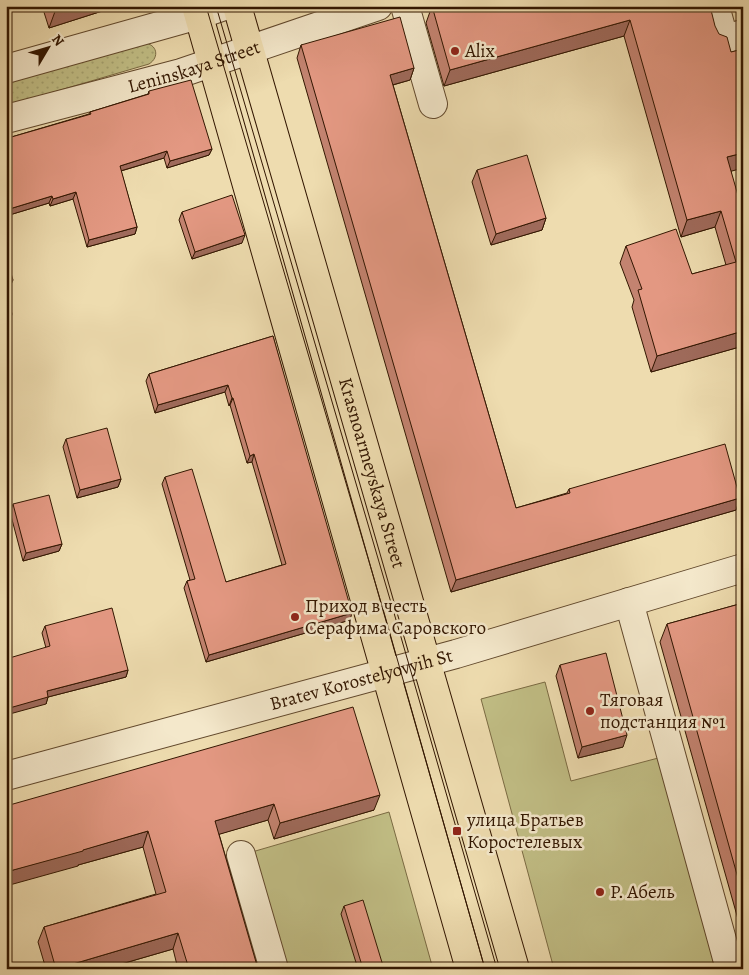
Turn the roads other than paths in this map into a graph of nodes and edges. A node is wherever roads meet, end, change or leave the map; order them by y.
1 (224, 6) edge
2 (237, 6) edge
3 (378, 6) edge
4 (405, 6) edge
5 (715, 6) edge
6 (197, 10) edge
7 (743, 34) edge
8 (250, 50) junction
9 (212, 62) junction
10 (6, 69) edge
11 (433, 104) dead end
12 (6, 119) edge
13 (743, 568) edge
14 (629, 602) junction
15 (426, 662) junction
16 (386, 673) junction
17 (6, 776) edge
18 (241, 855) dead end
19 (274, 969) edge
20 (470, 969) edge
21 (515, 969) edge
22 (730, 969) edge

1 - 6 street
2 - 8 main road, Krasnoarmeyskaya Street
3 - 8 street, Leninskaya Street
4 - 11 street
5 - 7 street
6 - 9 main road
6 - 10 street
8 - 9 street, Leninskaya Street
8 - 15 main road, Krasnoarmeyskaya Street
9 - 12 street, Leninskaya Street
9 - 16 main road
13 - 14 street, Bratev Korostelyovyih St
14 - 15 street, Bratev Korostelyovyih St
14 - 22 street
15 - 16 street, Bratev Korostelyovyih St
15 - 21 main road, Krasnoarmeyskaya Street
16 - 17 street, Bratev Korostelyovyih St
16 - 20 main road
18 - 19 street

